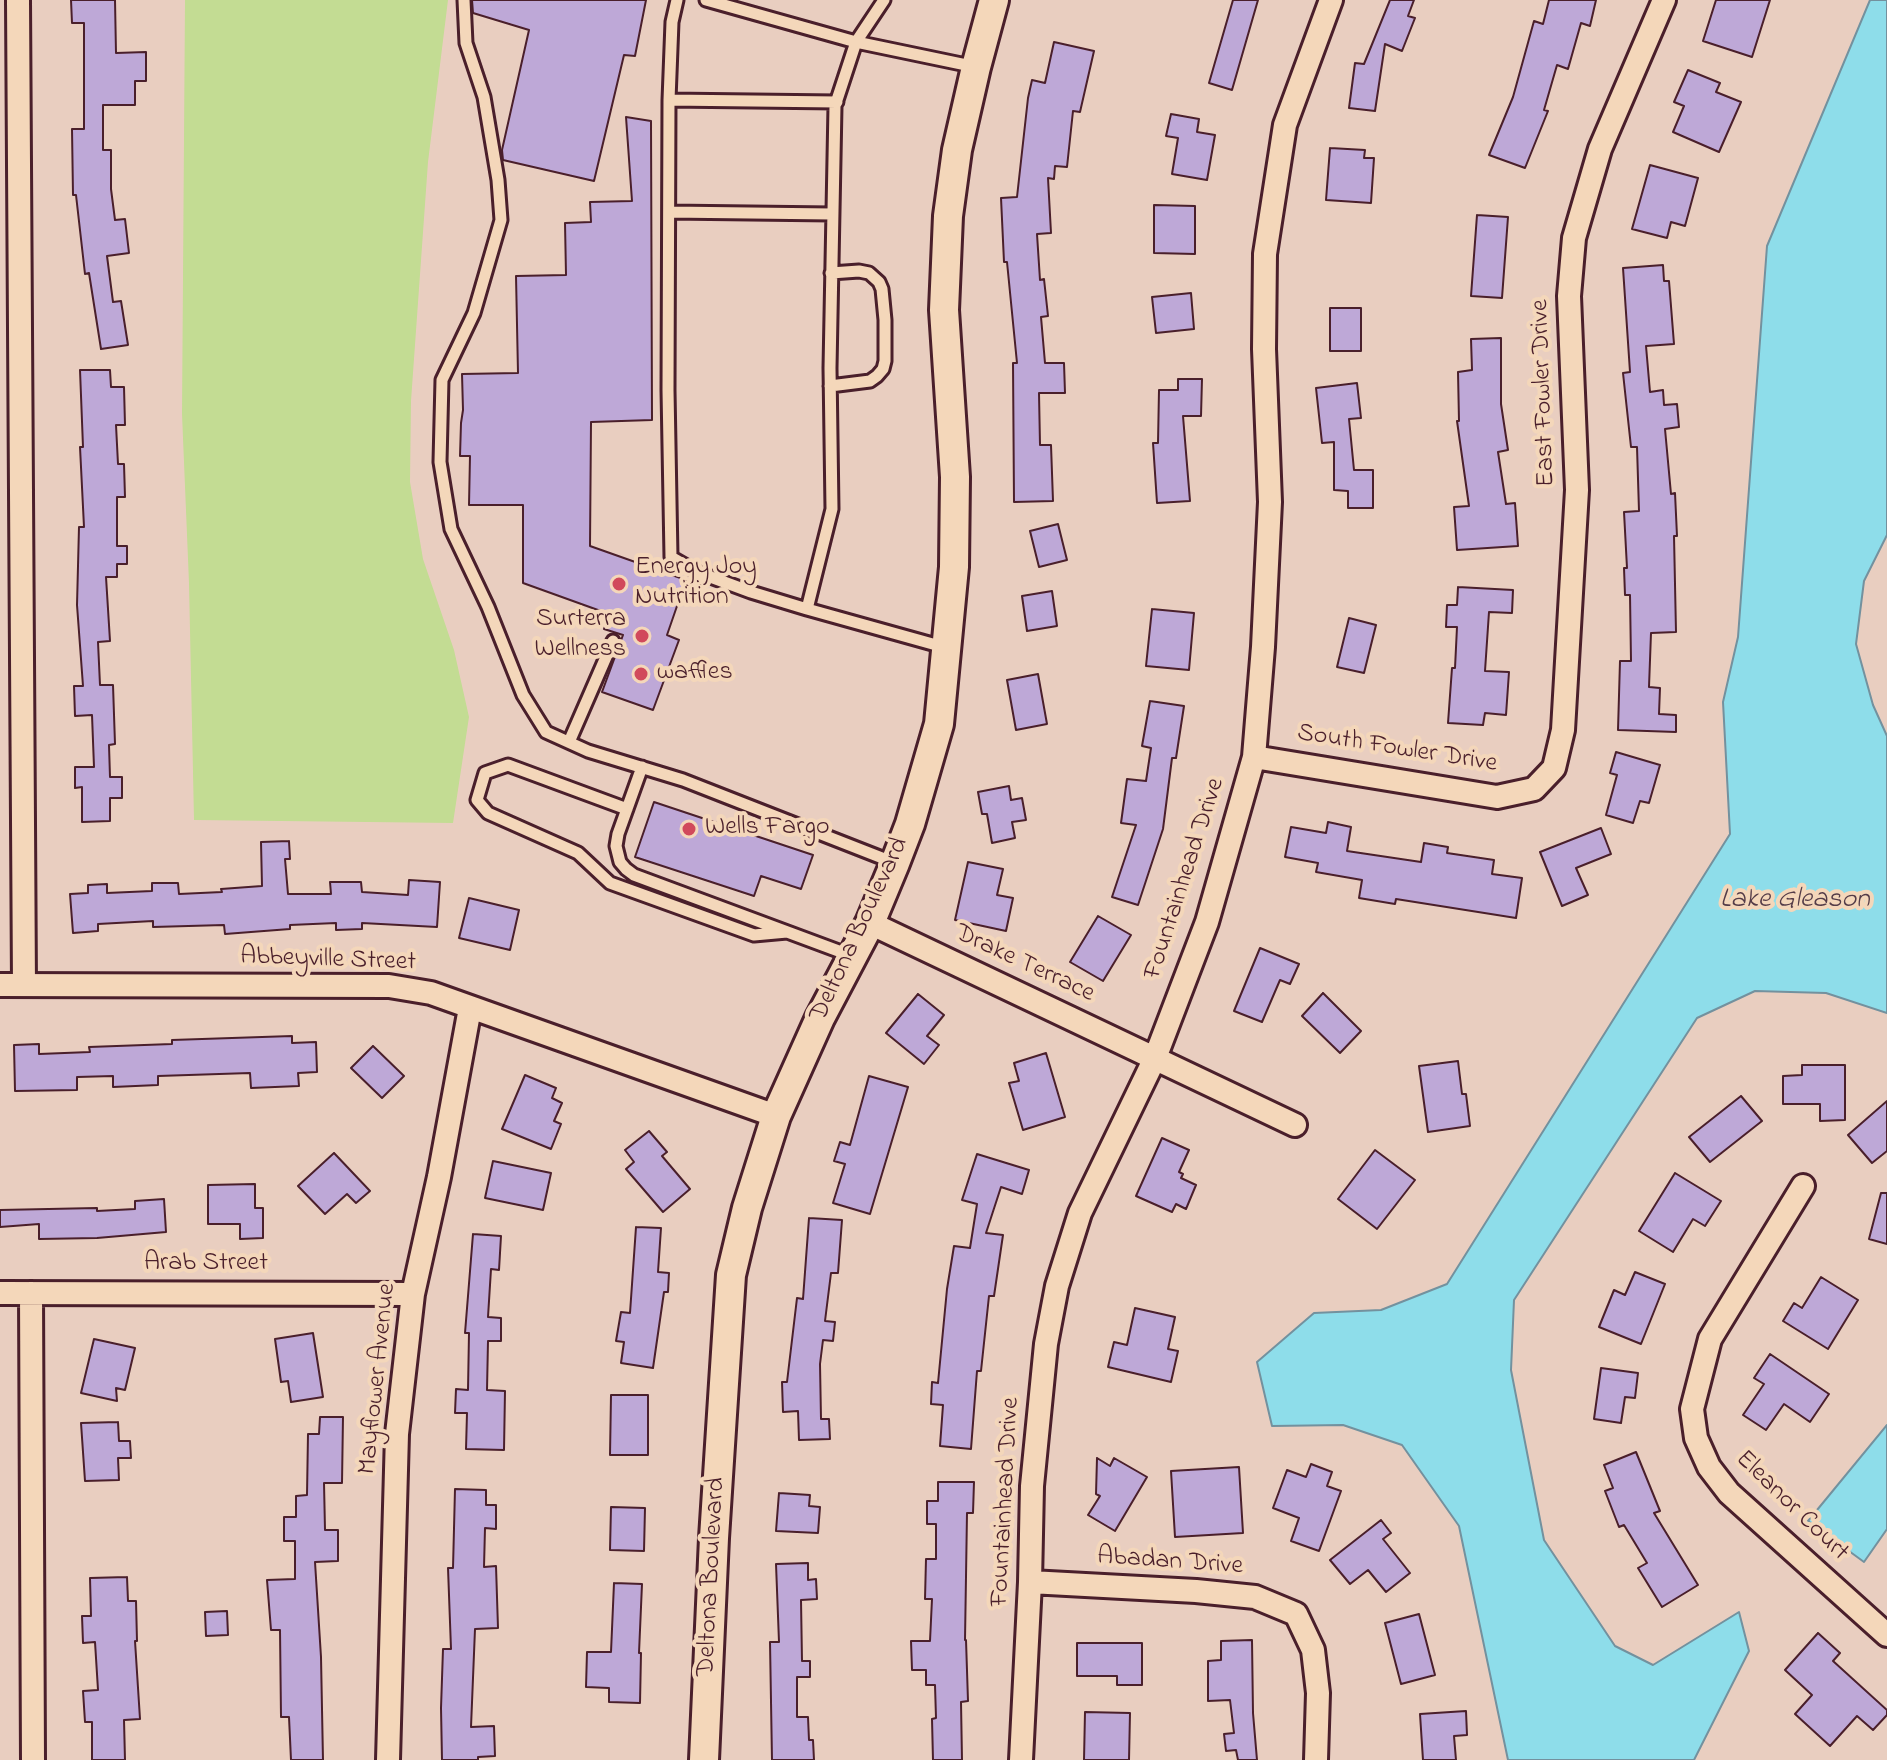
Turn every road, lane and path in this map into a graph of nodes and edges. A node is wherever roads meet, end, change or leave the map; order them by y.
1 (18, 0) edge
2 (464, 0) edge
3 (677, 0) edge
4 (706, 0) edge
5 (884, 0) edge
6 (994, 0) edge
7 (1331, 0) edge
8 (1664, 0) edge
9 (856, 42) junction
10 (976, 67) junction
11 (669, 100) junction
12 (837, 102) junction
13 (669, 212) junction
14 (832, 214) junction
15 (831, 273) junction
16 (830, 386) junction
17 (807, 609) junction
18 (613, 641) dead end
19 (947, 648) junction
20 (569, 742) junction
21 (1254, 757) junction
22 (642, 767) junction
23 (1531, 789) joint
24 (627, 809) junction
25 (895, 863) junction
26 (870, 923) junction
27 (787, 932) junction
28 (853, 956) junction
29 (0, 985) edge
30 (24, 985) junction
31 (470, 1008) junction
32 (1155, 1058) junction
33 (776, 1116) junction
34 (1295, 1125) dead end
35 (1803, 1186) dead end
36 (0, 1293) edge
37 (31, 1293) junction
38 (413, 1294) junction
39 (1030, 1582) junction
40 (1887, 1635) edge
41 (33, 1760) edge
42 (388, 1760) edge
43 (704, 1760) edge
44 (1021, 1760) edge
45 (1316, 1760) edge

1 - 30 street
2 - 20 lane
3 - 11 lane
4 - 9 lane
5 - 9 lane
6 - 10 street, Deltona Boulevard
7 - 21 street, Fountainhead Drive
8 - 23 street, East Fowler Drive
9 - 10 lane
9 - 12 lane
10 - 19 street, Deltona Boulevard
11 - 12 lane
11 - 13 lane
12 - 14 lane
13 - 14 lane
13 - 17 lane
14 - 15 lane
15 - 16 lane
15 - 16 lane
16 - 17 lane
17 - 19 lane
18 - 20 lane
19 - 25 street, Deltona Boulevard
20 - 22 lane
21 - 23 street, South Fowler Drive
21 - 32 street, Fountainhead Drive
22 - 24 lane
22 - 25 lane
24 - 27 lane
24 - 27 lane
25 - 26 street, Deltona Boulevard
26 - 28 street, Deltona Boulevard
26 - 32 street, Drake Terrace
27 - 28 lane
28 - 33 street, Deltona Boulevard
29 - 30 street, Abbeyville Street
30 - 31 street, Abbeyville Street
31 - 33 street, Abbeyville Street
31 - 38 street, Mayflower Avenue
32 - 34 street, Drake Terrace
32 - 39 street, Fountainhead Drive
33 - 43 street, Deltona Boulevard
35 - 40 street, Eleanor Court
36 - 37 street, Arab Street
37 - 38 street, Arab Street
37 - 41 street
38 - 42 street, Mayflower Avenue
39 - 44 street, Fountainhead Drive
39 - 45 street, Abadan Drive

